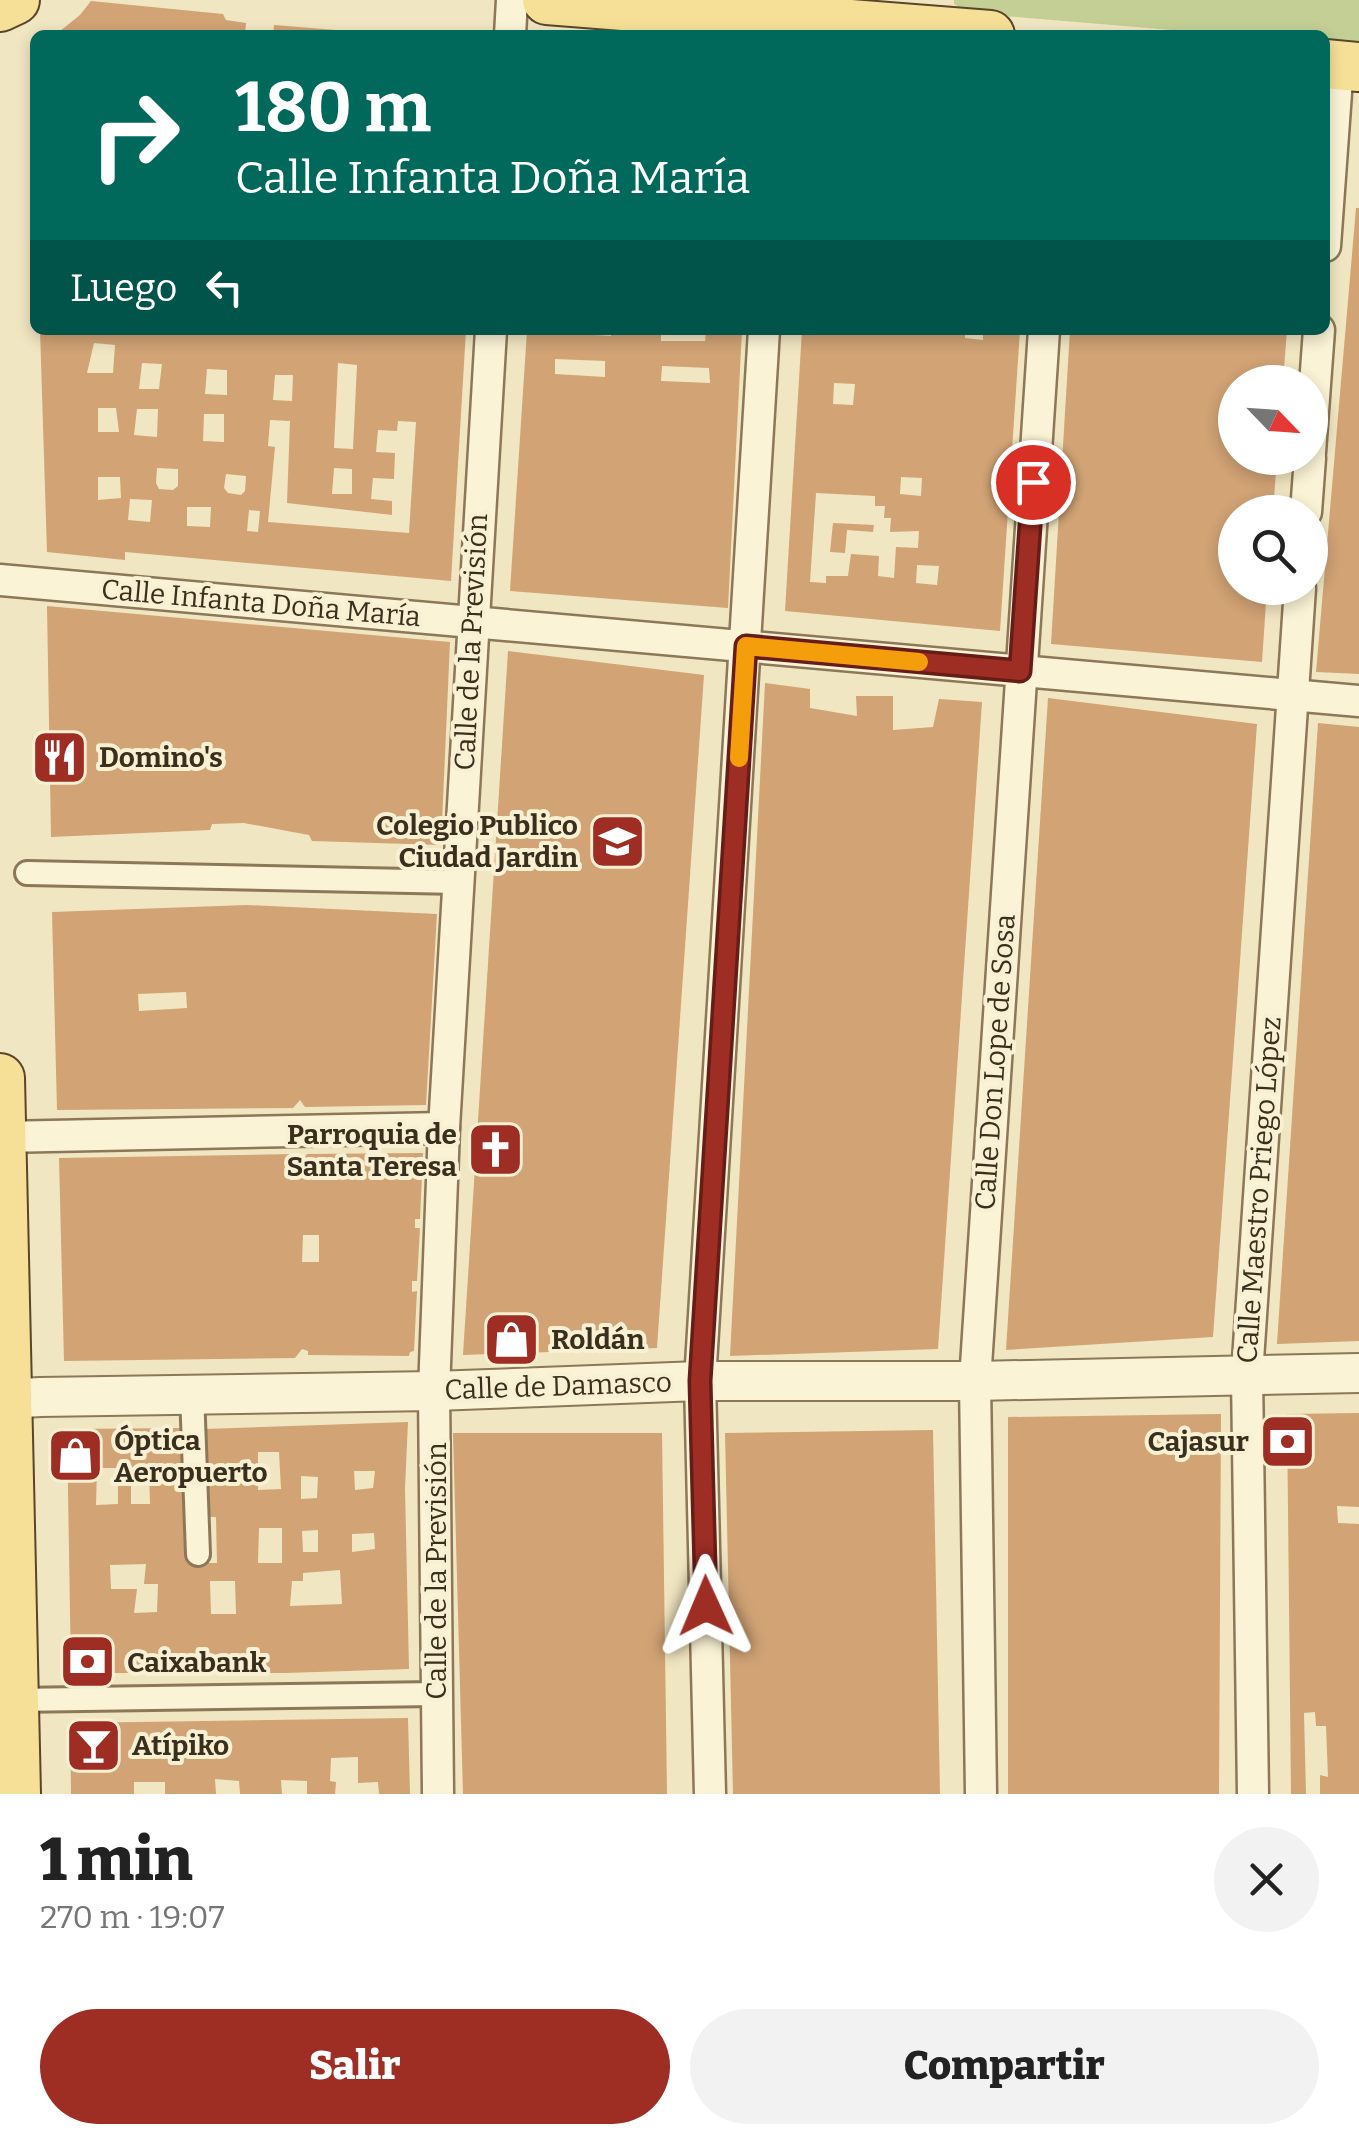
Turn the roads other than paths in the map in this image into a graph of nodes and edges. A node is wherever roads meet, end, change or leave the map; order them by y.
1 (14, 0) edge
2 (512, 0) edge
3 (547, 0) edge
4 (0, 7) edge
5 (935, 15) edge
6 (782, 26) edge
7 (510, 30) edge
8 (976, 30) edge
9 (1341, 65) edge
10 (1330, 189) edge
11 (490, 335) edge
12 (764, 335) edge
13 (1044, 335) edge
14 (1319, 335) edge
15 (1316, 365) edge
16 (0, 580) edge
17 (1299, 605) edge
18 (472, 622) junction
19 (746, 646) junction
20 (1020, 671) junction
21 (1292, 695) junction
22 (1359, 701) edge
23 (27, 872) dead end
24 (458, 882) junction
25 (0, 1078) edge
26 (444, 1128) junction
27 (2, 1137) edge
28 (1359, 1373) edge
29 (1247, 1375) junction
30 (975, 1380) junction
31 (700, 1381) junction
32 (434, 1391) junction
33 (192, 1393) junction
34 (4, 1403) edge
35 (198, 1554) dead end
36 (437, 1694) junction
37 (15, 1700) junction
38 (16, 1794) edge
39 (438, 1794) edge
40 (710, 1794) edge
41 (981, 1794) edge
42 (1252, 1794) edge

1 - 4 main road
2 - 7 street
3 - 6 main road
5 - 6 main road
5 - 8 main road
9 - 10 street
11 - 18 street, Calle de la Previsión
12 - 19 street
13 - 20 street, Calle Don Lope de Sosa
14 - 15 street
16 - 18 street, Calle Infanta Doña María
17 - 21 street, Calle Maestro Priego López
18 - 19 street, Calle Infanta Doña María
18 - 24 street, Calle de la Previsión
19 - 20 street, Calle Infanta Doña María
19 - 31 street
20 - 21 street, Calle Infanta Doña María
20 - 30 street, Calle Don Lope de Sosa
21 - 22 street, Calle Infanta Doña María
21 - 29 street, Calle Maestro Priego López
23 - 24 street
24 - 26 street, Calle de la Previsión
25 - 27 main road
26 - 27 street
26 - 32 street, Calle de la Previsión
27 - 34 main road
28 - 29 street, Calle de Damasco
29 - 30 street, Calle de Damasco
29 - 42 street, Calle Maestro Priego López
30 - 31 street, Calle de Damasco
30 - 41 street, Calle Don Lope de Sosa
31 - 32 street, Calle de Damasco
31 - 40 street
32 - 33 street, Calle de Damasco
32 - 36 street, Calle de la Previsión
33 - 34 street, Calle de Damasco
33 - 35 street
34 - 37 main road
36 - 37 street
36 - 39 street, Calle de la Previsión
37 - 38 main road

